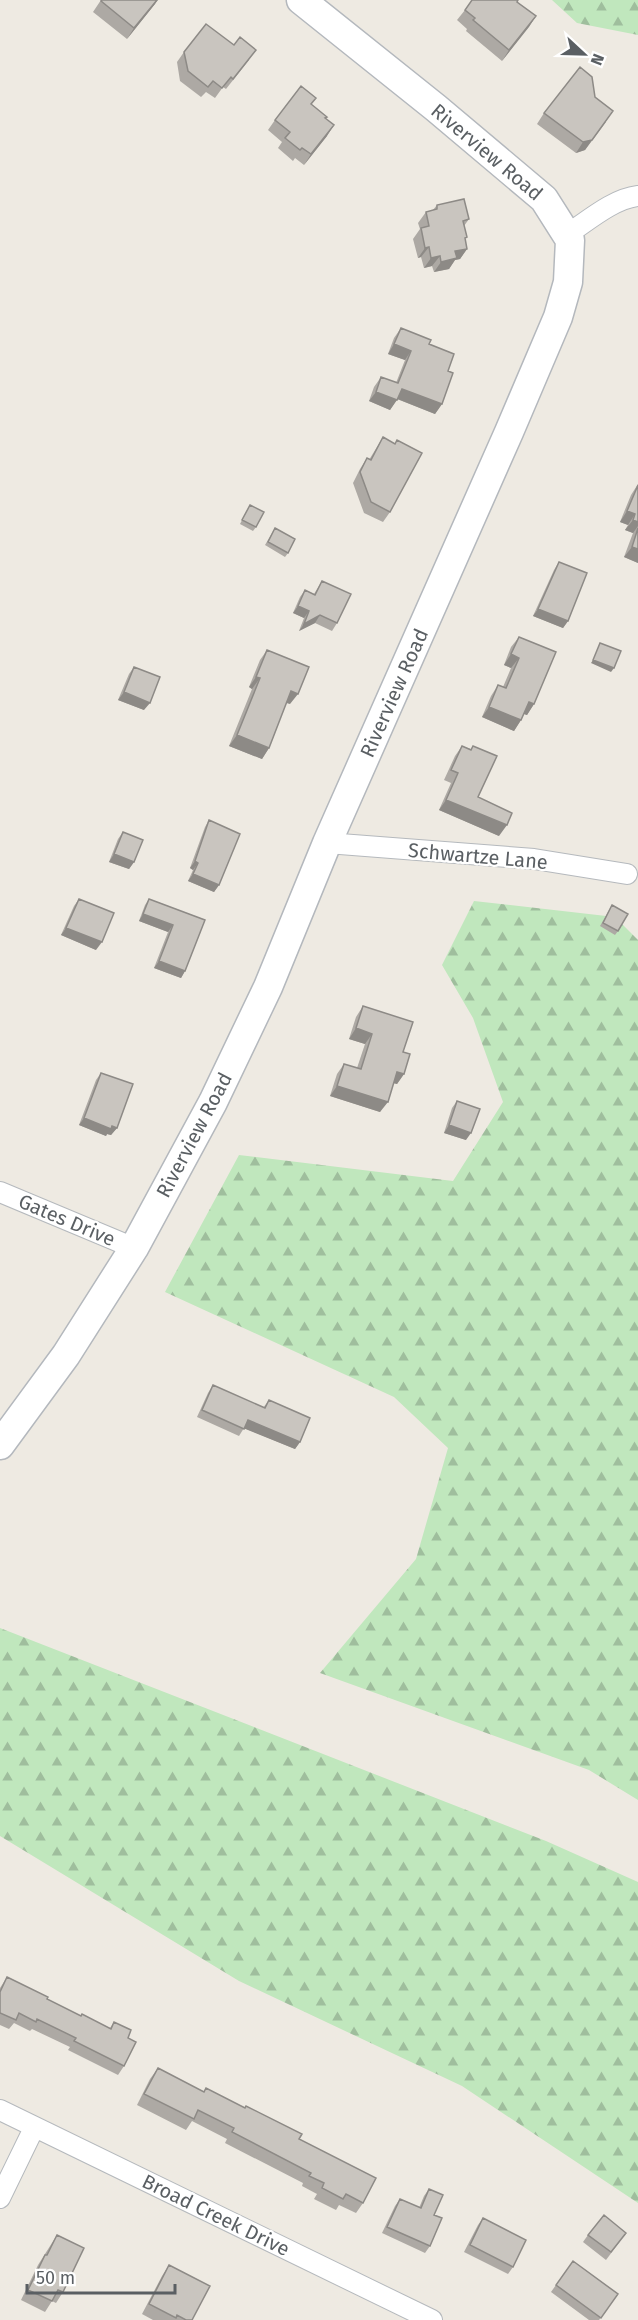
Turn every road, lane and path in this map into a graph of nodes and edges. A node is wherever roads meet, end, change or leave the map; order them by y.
1 (301, 0) edge
2 (638, 196) edge
3 (568, 234) junction
4 (327, 843) junction
5 (627, 874) dead end
6 (0, 1192) edge
7 (134, 1248) junction
8 (0, 1445) edge
9 (0, 2110) edge
10 (34, 2128) junction
11 (0, 2198) edge
12 (432, 2320) edge

1 - 3 street, Riverview Road
2 - 3 street
3 - 4 street, Riverview Road
4 - 5 street, Schwartze Lane
4 - 7 street, Riverview Road
6 - 7 street, Gates Drive
7 - 8 street, Riverview Road
9 - 10 street, Broad Creek Drive
10 - 11 street
10 - 12 street, Broad Creek Drive

